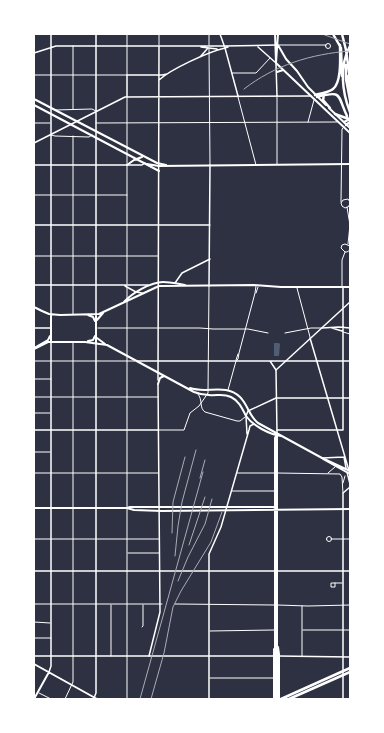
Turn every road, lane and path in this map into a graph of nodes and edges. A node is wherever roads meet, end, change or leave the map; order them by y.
1 (51, 34) edge
2 (96, 34) edge
3 (127, 34) edge
4 (159, 34) edge
5 (209, 34) edge
6 (220, 34) edge
7 (277, 34) edge
8 (332, 34) edge
9 (342, 34) edge
10 (277, 45) junction
11 (326, 45) dead end
12 (73, 46) junction
13 (96, 46) junction
14 (127, 46) junction
15 (159, 46) junction
16 (258, 46) junction
17 (340, 46) junction
18 (350, 46) edge
19 (51, 47) junction
20 (209, 47) junction
21 (224, 47) junction
22 (219, 49) junction
23 (350, 50) edge
24 (34, 53) edge
25 (209, 53) junction
26 (270, 57) junction
27 (198, 58) junction
28 (348, 62) junction
29 (276, 63) junction
30 (277, 72) junction
31 (285, 72) junction
32 (169, 73) junction
33 (232, 73) junction
34 (34, 75) edge
35 (51, 75) junction
36 (73, 75) junction
37 (96, 75) junction
38 (127, 75) junction
39 (159, 75) junction
40 (350, 79) edge
41 (159, 80) junction
42 (350, 91) edge
43 (344, 92) junction
44 (326, 94) junction
45 (159, 96) junction
46 (238, 96) junction
47 (276, 96) junction
48 (311, 96) junction
49 (127, 97) junction
50 (209, 97) junction
51 (315, 97) junction
52 (34, 99) edge
53 (350, 100) edge
54 (34, 105) edge
55 (51, 108) junction
56 (330, 108) junction
57 (73, 109) junction
58 (56, 111) junction
59 (96, 111) junction
60 (350, 112) edge
61 (51, 114) junction
62 (336, 114) junction
63 (347, 116) dead end
64 (350, 119) edge
65 (76, 121) junction
66 (308, 122) junction
67 (339, 122) junction
68 (344, 122) junction
69 (350, 122) edge
70 (34, 123) edge
71 (51, 123) junction
72 (96, 123) junction
73 (127, 123) junction
74 (159, 123) junction
75 (209, 123) junction
76 (246, 123) junction
77 (277, 123) junction
78 (70, 124) junction
79 (345, 126) junction
80 (350, 128) edge
81 (96, 131) junction
82 (350, 133) edge
83 (51, 135) junction
84 (92, 135) junction
85 (73, 136) junction
86 (96, 138) junction
87 (34, 143) edge
88 (127, 148) junction
89 (127, 154) junction
90 (147, 158) junction
91 (136, 159) junction
92 (146, 164) junction
93 (350, 164) edge
94 (34, 165) edge
95 (51, 165) junction
96 (74, 165) junction
97 (96, 165) junction
98 (127, 165) junction
99 (159, 165) junction
100 (210, 165) junction
101 (258, 165) junction
102 (277, 165) junction
103 (342, 165) junction
104 (159, 171) junction
105 (34, 195) edge
106 (51, 195) junction
107 (74, 195) junction
108 (96, 195) junction
109 (127, 195) junction
110 (349, 200) edge
111 (341, 202) junction
112 (350, 205) edge
113 (347, 207) junction
114 (34, 225) edge
115 (51, 225) junction
116 (74, 225) junction
117 (158, 225) junction
118 (210, 225) junction
119 (96, 226) junction
120 (127, 226) junction
121 (348, 244) junction
122 (350, 246) edge
123 (350, 250) edge
124 (345, 252) junction
125 (349, 252) edge
126 (34, 256) edge
127 (51, 256) junction
128 (73, 256) junction
129 (96, 256) junction
130 (127, 256) junction
131 (158, 256) junction
132 (210, 259) junction
133 (159, 282) junction
134 (175, 283) junction
135 (34, 285) edge
136 (51, 285) junction
137 (73, 285) junction
138 (96, 285) junction
139 (152, 285) junction
140 (127, 286) junction
141 (159, 286) junction
142 (189, 286) junction
143 (209, 286) junction
144 (257, 286) junction
145 (297, 287) junction
146 (342, 287) junction
147 (350, 287) edge
148 (136, 292) junction
149 (142, 293) junction
150 (127, 300) junction
151 (350, 302) edge
152 (34, 307) edge
153 (342, 308) junction
154 (103, 312) junction
155 (96, 314) junction
156 (60, 315) junction
157 (73, 315) junction
158 (85, 315) junction
159 (51, 317) junction
160 (96, 323) junction
161 (343, 327) junction
162 (34, 328) edge
163 (51, 328) junction
164 (96, 328) junction
165 (127, 328) junction
166 (159, 328) junction
167 (322, 328) junction
168 (330, 328) junction
169 (350, 328) edge
170 (209, 329) junction
171 (245, 329) junction
172 (308, 329) junction
173 (343, 331) junction
174 (51, 333) junction
175 (268, 333) dead end
176 (285, 333) dead end
177 (350, 334) edge
178 (96, 336) junction
179 (310, 338) junction
180 (51, 342) junction
181 (57, 342) junction
182 (73, 342) junction
183 (85, 342) junction
184 (96, 342) junction
185 (107, 345) junction
186 (34, 349) edge
187 (127, 356) junction
188 (34, 361) edge
189 (51, 361) junction
190 (73, 361) junction
191 (96, 361) junction
192 (127, 361) junction
193 (137, 361) junction
194 (158, 361) junction
195 (209, 361) junction
196 (236, 361) junction
197 (270, 361) junction
198 (286, 361) junction
199 (317, 361) junction
200 (343, 361) junction
201 (350, 361) edge
202 (276, 370) junction
203 (158, 372) junction
204 (165, 376) junction
205 (34, 379) edge
206 (51, 379) junction
207 (158, 384) junction
208 (186, 387) junction
209 (209, 390) junction
210 (228, 390) junction
211 (196, 393) junction
212 (208, 395) junction
213 (34, 397) edge
214 (51, 397) junction
215 (73, 397) junction
216 (96, 397) junction
217 (127, 397) junction
218 (158, 397) junction
219 (327, 397) junction
220 (277, 398) junction
221 (343, 398) junction
222 (350, 398) edge
223 (244, 401) junction
224 (238, 402) junction
225 (201, 404) junction
226 (242, 407) junction
227 (248, 411) junction
228 (34, 413) edge
229 (51, 413) junction
230 (246, 416) junction
231 (254, 424) junction
232 (34, 430) edge
233 (51, 430) junction
234 (73, 430) junction
235 (96, 430) junction
236 (127, 430) junction
237 (158, 430) junction
238 (277, 430) junction
239 (336, 430) junction
240 (277, 435) junction
241 (247, 436) junction
242 (34, 452) edge
243 (51, 452) junction
244 (344, 457) junction
245 (322, 458) junction
246 (336, 467) junction
247 (346, 469) junction
248 (349, 471) edge
249 (34, 473) edge
250 (51, 473) junction
251 (73, 473) junction
252 (96, 473) junction
253 (127, 473) junction
254 (158, 473) junction
255 (237, 473) junction
256 (277, 473) junction
257 (328, 474) junction
258 (350, 474) edge
259 (345, 476) dead end
260 (342, 484) junction
261 (350, 485) edge
262 (232, 491) junction
263 (277, 491) junction
264 (343, 493) junction
265 (34, 508) edge
266 (51, 508) junction
267 (73, 508) junction
268 (96, 508) junction
269 (127, 508) junction
270 (230, 508) junction
271 (276, 509) junction
272 (343, 509) junction
273 (350, 509) edge
274 (34, 539) edge
275 (51, 539) junction
276 (73, 539) junction
277 (96, 539) junction
278 (127, 539) junction
279 (160, 539) junction
280 (331, 539) dead end
281 (342, 539) junction
282 (350, 539) edge
283 (127, 553) junction
284 (160, 553) junction
285 (34, 571) edge
286 (51, 571) junction
287 (73, 571) junction
288 (96, 571) junction
289 (127, 571) junction
290 (160, 571) junction
291 (209, 571) junction
292 (277, 571) junction
293 (342, 571) junction
294 (350, 571) edge
295 (335, 583) dead end
296 (342, 583) junction
297 (34, 604) edge
298 (51, 604) junction
299 (73, 604) junction
300 (96, 604) junction
301 (111, 604) junction
302 (127, 604) junction
303 (143, 604) junction
304 (161, 604) junction
305 (175, 604) dead end
306 (209, 605) junction
307 (276, 605) junction
308 (302, 605) junction
309 (343, 605) junction
310 (350, 605) edge
311 (34, 622) edge
312 (51, 622) junction
313 (142, 627) dead end
314 (276, 630) junction
315 (302, 630) junction
316 (350, 630) edge
317 (209, 631) junction
318 (343, 631) junction
319 (34, 638) edge
320 (51, 638) junction
321 (276, 646) junction
322 (34, 656) edge
323 (51, 656) junction
324 (73, 656) junction
325 (96, 656) junction
326 (111, 656) junction
327 (149, 656) junction
328 (209, 656) junction
329 (276, 656) junction
330 (302, 656) junction
331 (343, 656) junction
332 (127, 657) junction
333 (350, 657) edge
334 (34, 664) edge
335 (350, 668) edge
336 (49, 672) junction
337 (350, 672) edge
338 (342, 673) junction
339 (209, 678) junction
340 (274, 678) junction
341 (72, 686) junction
342 (38, 692) junction
343 (279, 694) junction
344 (300, 694) junction
345 (285, 697) junction
346 (34, 699) edge
347 (51, 699) edge
348 (65, 699) edge
349 (95, 699) edge
350 (127, 699) edge
351 (209, 699) edge
352 (277, 699) edge
353 (289, 699) edge
354 (300, 699) edge
355 (342, 699) edge

1 - 19 street
2 - 13 street
3 - 14 street
4 - 15 street
5 - 20 street
6 - 21 street
7 - 10 main road
8 - 17 highway
9 - 28 highway
10 - 11 street
10 - 16 street
10 - 29 main road
10 - 51 main road
12 - 13 street
12 - 19 street
12 - 36 street
13 - 14 street
13 - 37 street
14 - 15 street
14 - 38 street
15 - 20 street
15 - 39 street
16 - 21 street
16 - 26 street
17 - 43 highway
17 - 51 highway
18 - 43 highway
19 - 24 street
19 - 35 street
20 - 21 street
20 - 22 street
20 - 25 street
20 - 27 street
21 - 22 street
21 - 33 street
22 - 25 street
23 - 53 highway
25 - 27 street
25 - 50 street
26 - 29 street
26 - 33 street
27 - 32 street
28 - 40 highway
28 - 42 highway
29 - 30 street
29 - 31 main road
30 - 31 main road
30 - 47 street
31 - 48 main road
32 - 39 street
32 - 41 street
33 - 46 street
34 - 35 street
35 - 36 street
35 - 55 street
36 - 37 street
36 - 57 street
37 - 38 street
37 - 59 street
38 - 39 street
38 - 49 street
39 - 41 street
41 - 45 street
43 - 60 highway
44 - 51 highway
44 - 56 highway
44 - 63 highway
45 - 49 street
45 - 50 street
45 - 74 street
46 - 47 street
46 - 50 street
46 - 76 street
47 - 48 street
47 - 77 street
48 - 51 main road
49 - 59 street
49 - 73 street
50 - 75 street
51 - 56 main road
51 - 66 street
51 - 67 main road
52 - 55 main road
54 - 61 main road
55 - 58 main road
55 - 61 street
56 - 62 main road
57 - 58 street
57 - 59 street
58 - 61 main road
58 - 65 main road
59 - 65 street
59 - 72 street
61 - 71 street
61 - 78 main road
62 - 64 highway
62 - 68 main road
64 - 68 highway
65 - 78 street
65 - 81 main road
66 - 67 street
66 - 77 street
67 - 68 main road
67 - 79 main road
68 - 79 main road
69 - 79 highway
70 - 71 street
71 - 83 street
72 - 73 street
72 - 81 street
73 - 74 street
73 - 88 street
74 - 75 street
74 - 99 street
75 - 76 street
75 - 100 street
76 - 77 street
76 - 101 street
77 - 102 street
78 - 83 street
78 - 84 main road
79 - 80 main road
79 - 82 main road
79 - 103 street
81 - 84 main road
81 - 86 street
81 - 88 main road
83 - 85 street
83 - 87 street
83 - 95 street
84 - 85 street
84 - 86 main road
85 - 96 street
86 - 89 main road
86 - 97 street
88 - 89 street
88 - 90 main road
89 - 91 main road
89 - 98 street
90 - 91 main road
90 - 99 main road
91 - 92 main road
91 - 98 main road
92 - 98 street
92 - 99 main road
92 - 104 main road
93 - 103 main road
94 - 95 street
95 - 96 street
95 - 106 street
96 - 97 street
96 - 107 street
97 - 98 street
97 - 108 street
98 - 109 street
99 - 100 main road
99 - 104 street
100 - 101 main road
100 - 118 street
101 - 102 main road
102 - 103 main road
103 - 111 street
104 - 117 street
105 - 106 street
106 - 107 street
106 - 115 street
107 - 108 street
107 - 116 street
108 - 109 street
108 - 119 street
109 - 120 street
110 - 111 street
111 - 113 street
112 - 113 street
113 - 121 street
114 - 115 street
115 - 116 street
115 - 127 street
116 - 119 street
116 - 128 street
117 - 118 street
117 - 120 street
117 - 131 street
118 - 132 street
119 - 120 street
119 - 129 street
120 - 130 street
121 - 122 street
121 - 124 street
123 - 125 street
124 - 125 street
124 - 146 street
126 - 127 street
127 - 128 street
127 - 136 street
128 - 129 street
128 - 137 street
129 - 130 street
129 - 138 street
130 - 131 street
130 - 140 street
131 - 133 street
132 - 134 street
132 - 143 street
133 - 134 main road
133 - 139 main road
133 - 141 street
134 - 142 main road
135 - 136 street
136 - 137 street
136 - 159 street
137 - 138 street
137 - 157 street
138 - 140 street
138 - 155 street
139 - 140 street
139 - 148 main road
140 - 148 street
140 - 150 street
141 - 142 main road
141 - 149 main road
141 - 166 street
142 - 143 main road
143 - 144 main road
143 - 170 street
144 - 145 main road
144 - 171 street
145 - 146 main road
145 - 172 street
146 - 147 main road
146 - 153 street
148 - 149 street
148 - 150 main road
149 - 150 main road
150 - 154 main road
150 - 165 street
151 - 153 street
152 - 159 main road
153 - 161 street
153 - 167 street
154 - 155 main road
154 - 160 main road
155 - 158 main road
155 - 160 main road
156 - 157 main road
156 - 159 main road
156 - 159 main road
157 - 158 main road
158 - 160 main road
159 - 163 main road
160 - 164 main road
161 - 168 street
161 - 169 street
161 - 173 street
162 - 163 street
163 - 174 main road
164 - 165 street
164 - 178 main road
165 - 166 street
165 - 187 street
166 - 170 street
166 - 194 street
167 - 168 street
167 - 172 street
167 - 179 street
168 - 173 street
170 - 171 street
170 - 195 street
171 - 175 street
171 - 196 street
172 - 176 street
172 - 179 street
173 - 177 street
173 - 200 street
174 - 180 main road
174 - 181 main road
174 - 186 main road
178 - 183 main road
178 - 184 main road
178 - 185 main road
179 - 198 street
179 - 199 street
180 - 181 main road
180 - 186 main road
180 - 189 street
181 - 182 main road
182 - 183 main road
182 - 190 street
183 - 184 main road
184 - 185 main road
184 - 191 street
185 - 187 main road
187 - 192 street
187 - 193 main road
188 - 189 street
189 - 190 street
189 - 206 street
190 - 191 street
190 - 215 street
191 - 192 street
191 - 216 street
192 - 193 street
192 - 217 street
193 - 194 street
193 - 203 main road
194 - 195 street
194 - 203 street
195 - 196 street
195 - 209 street
196 - 197 street
196 - 210 street
197 - 198 street
197 - 202 street
198 - 199 street
198 - 202 street
199 - 200 street
199 - 219 street
200 - 201 street
200 - 221 street
202 - 220 street
203 - 204 main road
203 - 207 street
204 - 207 main road
204 - 208 main road
205 - 206 street
206 - 214 street
207 - 218 street
208 - 209 main road
208 - 211 main road
209 - 210 main road
209 - 212 street
210 - 223 main road
211 - 212 main road
211 - 225 street
212 - 224 main road
212 - 225 street
213 - 214 street
214 - 215 street
214 - 229 street
215 - 216 street
215 - 234 street
216 - 217 street
216 - 235 street
217 - 218 street
217 - 236 street
218 - 237 street
219 - 220 street
219 - 221 street
219 - 239 street
220 - 227 street
220 - 238 street
221 - 222 street
221 - 239 street
223 - 224 street
223 - 227 main road
224 - 226 main road
225 - 230 street
225 - 237 street
226 - 227 main road
226 - 230 main road
227 - 230 street
227 - 240 main road
228 - 229 street
229 - 233 street
230 - 231 main road
230 - 241 street
231 - 240 main road
231 - 241 street
232 - 233 street
233 - 234 street
233 - 243 street
234 - 235 street
234 - 251 street
235 - 236 street
235 - 252 street
236 - 237 street
236 - 253 street
237 - 254 street
238 - 239 street
238 - 240 street
239 - 244 street
240 - 245 main road
240 - 256 main road
241 - 255 street
242 - 243 street
243 - 250 street
244 - 245 street
244 - 247 street
244 - 248 street
245 - 246 main road
245 - 247 main road
246 - 248 main road
246 - 257 street
247 - 248 main road
248 - 258 main road
248 - 261 street
249 - 250 street
250 - 251 street
250 - 266 street
251 - 252 street
251 - 267 street
252 - 253 street
252 - 268 street
253 - 254 street
253 - 269 street
254 - 279 street
255 - 256 street
255 - 262 street
256 - 257 street
256 - 263 main road
257 - 260 street
259 - 260 street
260 - 264 street
261 - 264 street
262 - 263 street
262 - 291 street
263 - 271 main road
264 - 272 street
265 - 266 main road
266 - 267 main road
266 - 275 street
267 - 268 main road
267 - 276 street
268 - 269 main road
268 - 277 street
269 - 270 main road
269 - 270 main road
269 - 278 street
270 - 271 main road
271 - 272 main road
271 - 292 main road
272 - 273 main road
272 - 281 street
274 - 275 street
275 - 276 street
275 - 286 street
276 - 277 street
276 - 287 street
277 - 278 street
277 - 288 street
278 - 279 street
278 - 283 street
279 - 284 street
280 - 281 street
281 - 282 street
281 - 293 street
283 - 284 street
283 - 289 street
284 - 290 street
285 - 286 street
286 - 287 street
286 - 298 street
287 - 288 street
287 - 299 street
288 - 289 street
288 - 300 street
289 - 290 street
289 - 302 street
290 - 291 street
290 - 304 street
291 - 292 street
291 - 306 street
292 - 293 street
292 - 307 main road
293 - 294 street
293 - 296 street
295 - 296 street
296 - 309 street
297 - 298 street
298 - 299 street
298 - 312 street
299 - 300 street
299 - 324 street
300 - 301 street
300 - 325 street
301 - 302 street
301 - 326 street
302 - 303 street
302 - 332 street
303 - 304 street
303 - 313 street
304 - 327 street
305 - 306 street
306 - 307 street
306 - 317 street
307 - 308 street
307 - 314 main road
308 - 309 street
308 - 315 street
309 - 310 street
309 - 318 street
311 - 312 street
312 - 320 street
314 - 317 street
314 - 321 main road
315 - 318 street
315 - 330 street
316 - 318 street
317 - 328 street
318 - 331 street
319 - 320 street
320 - 323 street
321 - 329 main road
321 - 329 main road
322 - 323 street
323 - 324 street
323 - 336 street
324 - 325 street
324 - 341 street
325 - 326 street
325 - 349 street
326 - 332 street
327 - 328 street
327 - 332 street
328 - 329 street
328 - 339 street
329 - 330 street
329 - 340 main road
329 - 343 main road
329 - 352 main road
330 - 331 street
331 - 333 street
331 - 338 street
332 - 350 street
334 - 336 main road
335 - 338 highway
336 - 341 main road
336 - 342 main road
337 - 338 highway
338 - 344 highway
338 - 345 highway
338 - 355 street
339 - 340 street
339 - 351 street
340 - 352 main road
341 - 348 street
341 - 349 main road
342 - 346 main road
342 - 347 street
343 - 345 highway
343 - 352 main road
344 - 353 highway
344 - 354 highway
345 - 352 highway

